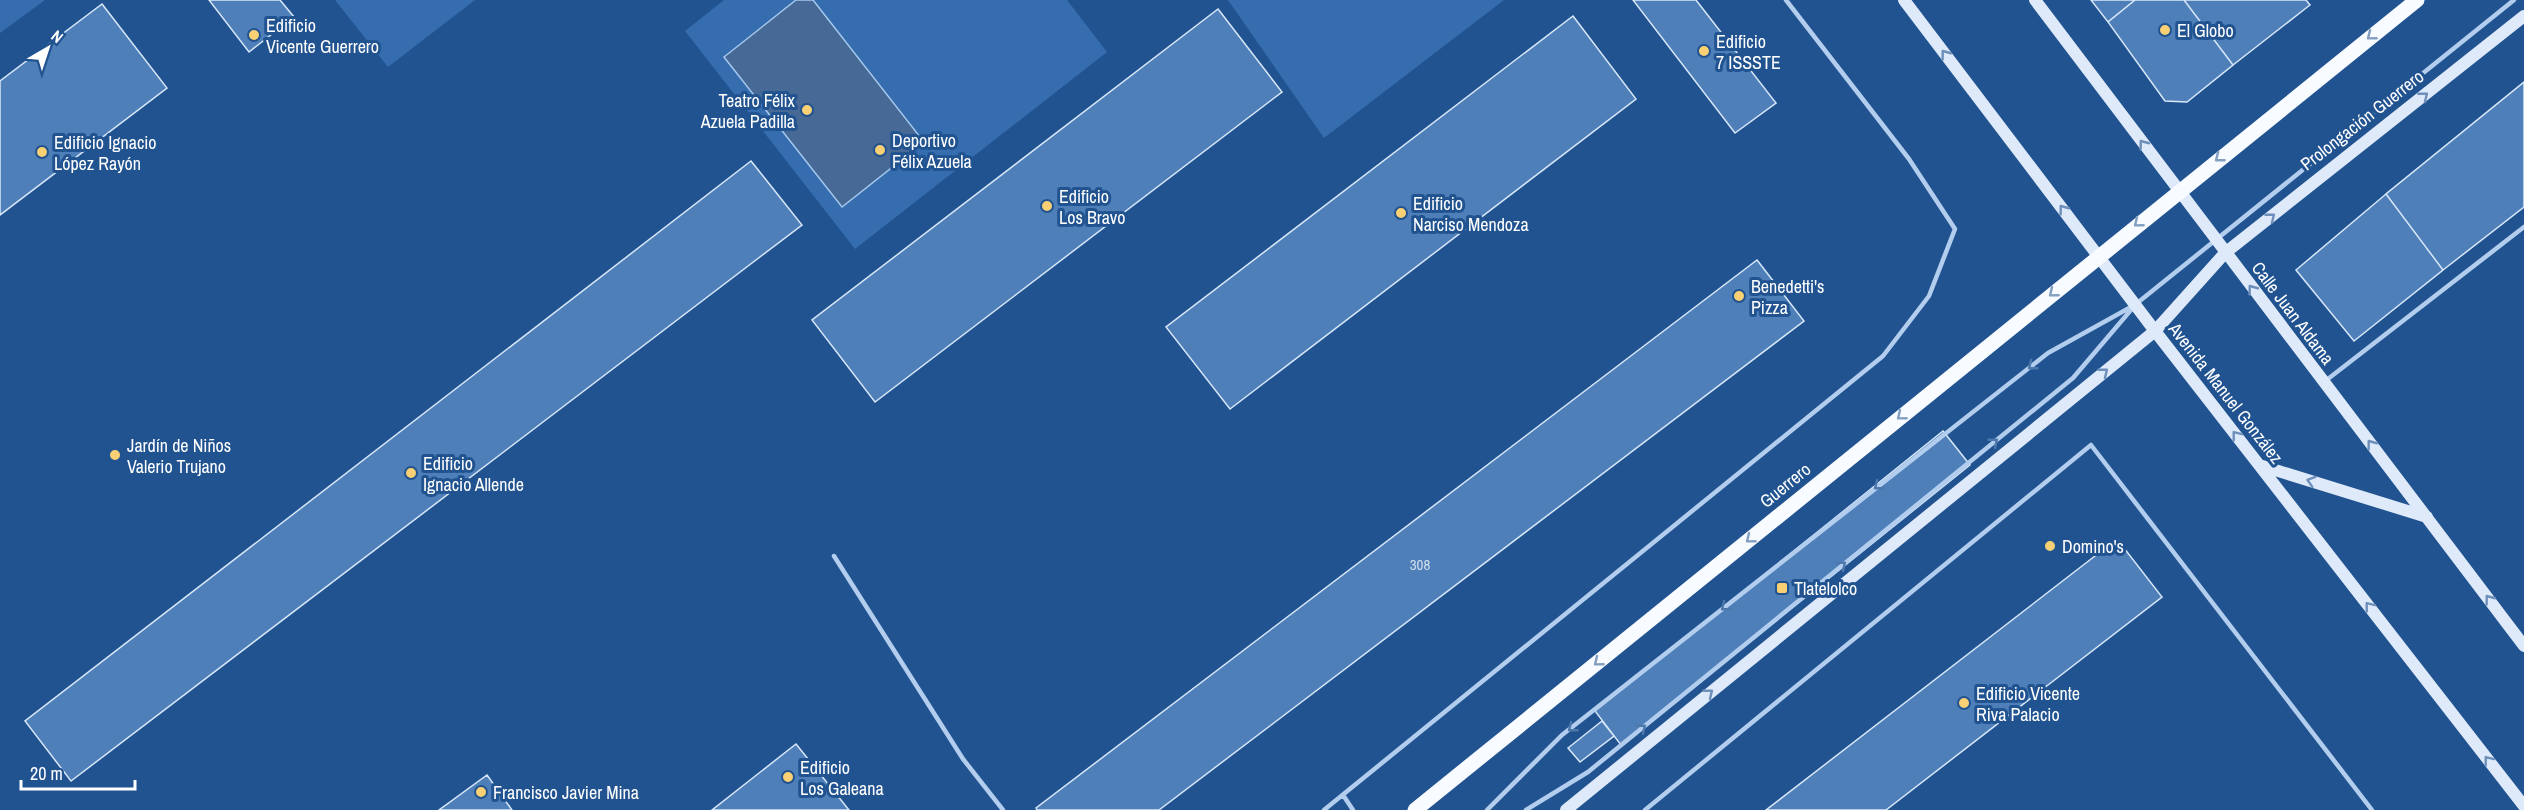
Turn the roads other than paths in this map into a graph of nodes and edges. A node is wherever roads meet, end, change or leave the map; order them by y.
1 (1786, 0) edge
2 (1904, 0) edge
3 (2035, 0) edge
4 (2417, 0) edge
5 (2514, 0) edge
6 (2524, 16) edge
7 (2178, 190) junction
8 (2524, 227) edge
9 (2215, 239) junction
10 (2225, 253) junction
11 (2098, 256) junction
12 (2136, 304) junction
13 (2155, 331) junction
14 (2324, 382) junction
15 (2259, 465) junction
16 (2427, 517) junction
17 (834, 556) dead end
18 (2524, 646) edge
19 (1343, 795) junction
20 (2524, 806) edge
21 (1002, 810) edge
22 (1324, 810) edge
23 (1353, 810) edge
24 (1415, 810) edge
25 (1487, 810) edge
26 (1526, 810) edge
27 (1566, 810) edge
28 (1645, 810) edge
29 (2372, 810) edge

1 - 19 lane
11 -> 2 main road, Avenida Manuel González
7 -> 3 main road, Calle Juan Aldama
4 -> 7 main road
5 - 9 lane
10 -> 6 main road, Prolongación Guerrero
7 - 9 main road, Calle Juan Aldama
7 -> 11 main road, Guerrero
8 - 14 lane
9 - 10 main road, Calle Juan Aldama
9 - 12 lane
10 - 13 main road
14 -> 10 main road, Calle Juan Aldama
11 - 12 main road, Avenida Manuel González
11 -> 24 main road, Guerrero
12 - 13 main road, Avenida Manuel González
12 -> 25 lane
26 -> 12 lane
15 -> 13 main road, Avenida Manuel González
27 -> 13 main road
16 -> 14 main road, Calle Juan Aldama
16 -> 15 main road
20 -> 15 main road, Avenida Manuel González
18 -> 16 main road, Calle Juan Aldama
17 - 21 lane
19 - 22 lane
19 - 23 lane
28 - 29 lane

